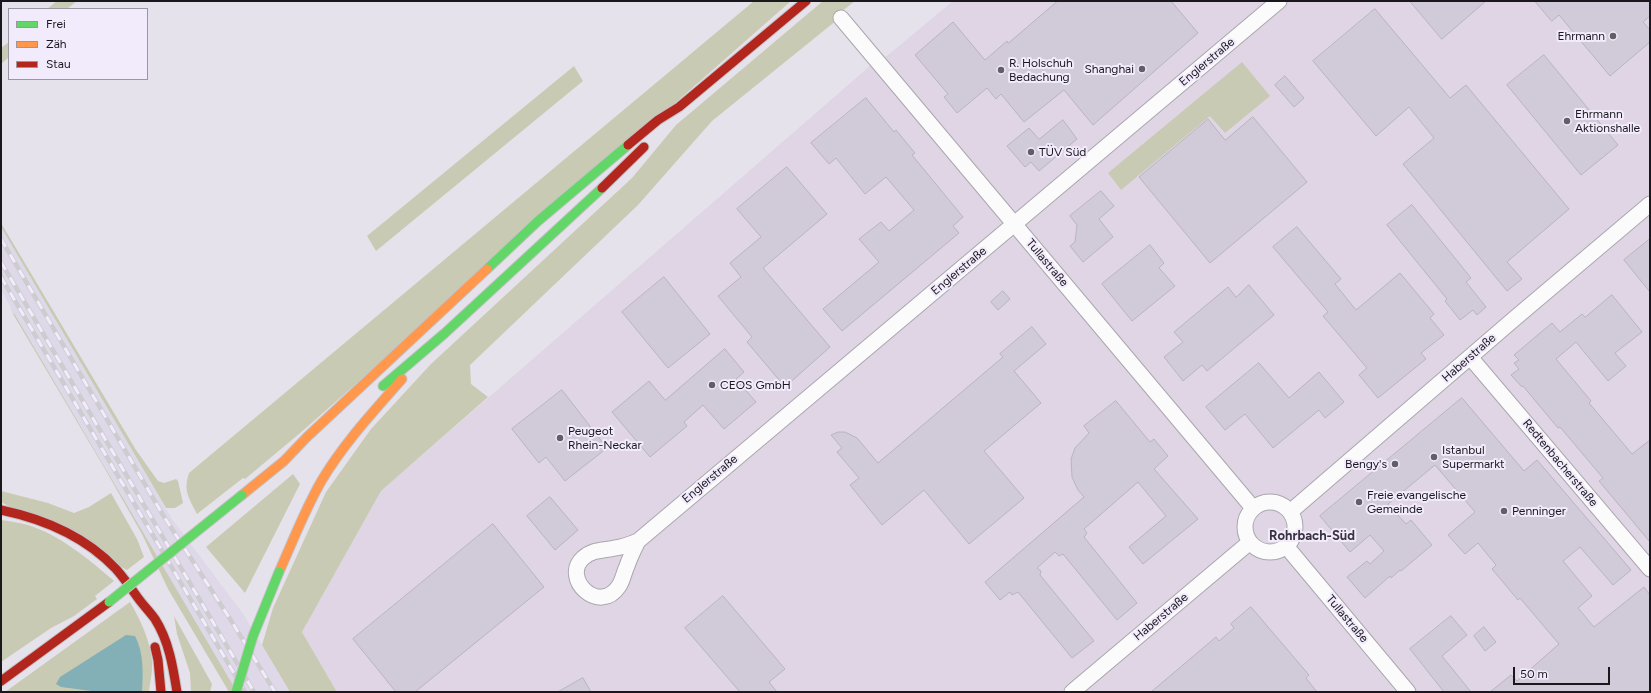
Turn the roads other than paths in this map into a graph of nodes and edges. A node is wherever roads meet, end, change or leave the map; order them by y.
1 (806, 1) edge
2 (1279, 1) edge
3 (841, 18) dead end
4 (679, 107) junction
5 (1650, 204) edge
6 (1015, 225) junction
7 (430, 348) junction
8 (1470, 356) junction
9 (375, 392) dead end
10 (330, 429) dead end
11 (284, 461) junction
12 (1253, 508) junction
13 (1, 510) edge
14 (1290, 512) junction
15 (638, 540) dead end
16 (1250, 542) junction
17 (1286, 546) junction
18 (1650, 569) edge
19 (139, 599) junction
20 (1, 681) edge
21 (161, 692) edge
22 (177, 692) edge
23 (236, 692) edge
24 (1072, 692) edge
25 (1408, 692) edge

1 - 4 main road
2 - 6 street, Englerstraße
3 - 6 street, Tullastraße
4 - 7 main road
4 - 11 main road
5 - 8 street, Haberstraße
6 - 12 street, Tullastraße
6 - 15 street, Englerstraße
7 - 9 main road
7 - 23 main road, bridge
8 - 14 street, Haberstraße
8 - 18 street, Redtenbacherstraße
10 - 11 main road
11 - 20 main road, bridge
12 - 14 street
12 - 16 street
13 - 19 main road
14 - 17 street
16 - 17 street
16 - 24 street, Haberstraße
17 - 25 street, Tullastraße
19 - 21 main road
19 - 22 main road

